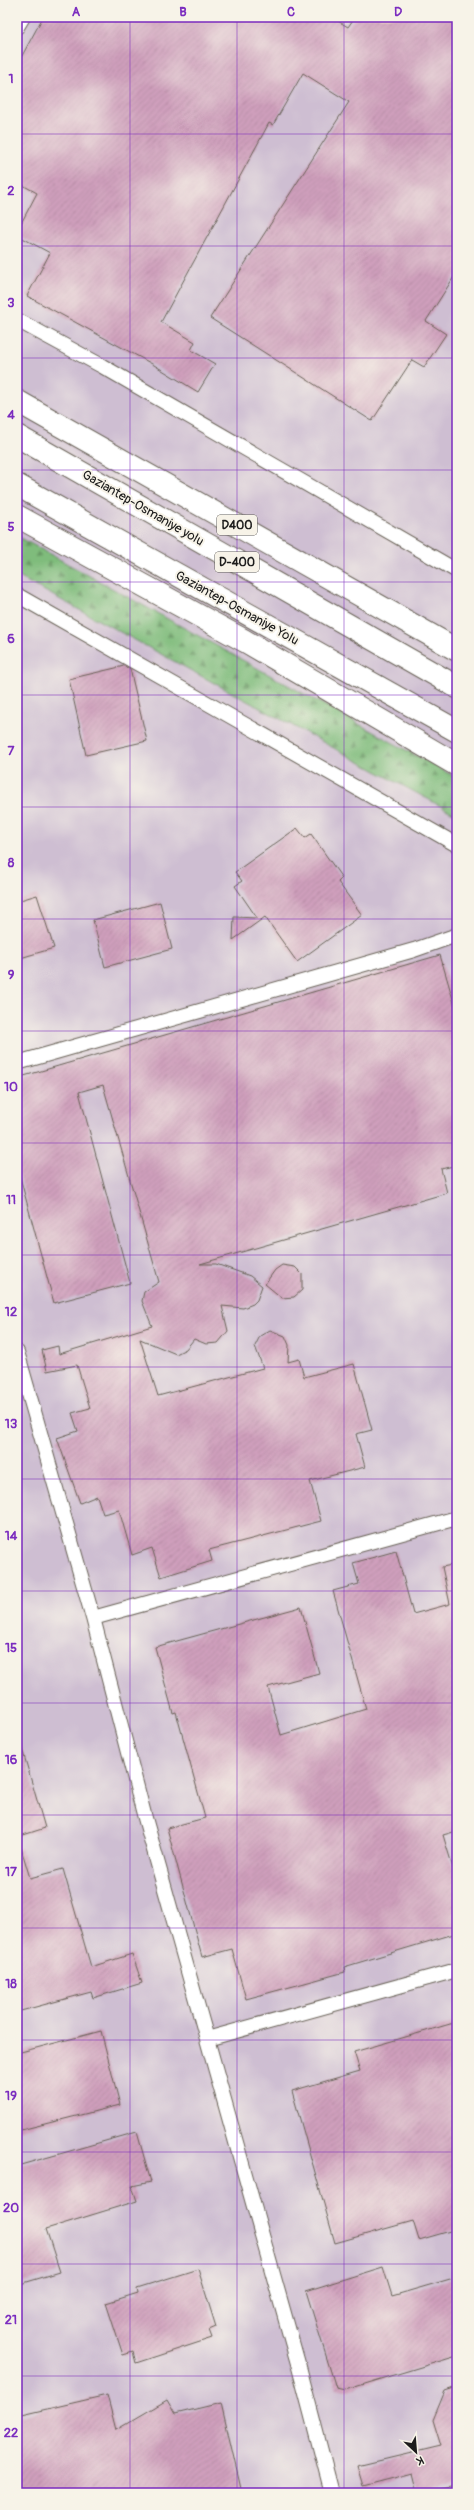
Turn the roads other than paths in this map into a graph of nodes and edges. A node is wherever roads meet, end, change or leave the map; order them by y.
1 (23, 17) edge
2 (17, 27) edge
3 (17, 320) edge
4 (17, 401) edge
5 (17, 436) edge
6 (17, 484) edge
7 (17, 516) edge
8 (457, 571) edge
9 (17, 594) edge
10 (457, 650) edge
11 (457, 687) edge
12 (457, 731) edge
13 (457, 765) edge
14 (457, 845) edge
15 (457, 935) edge
16 (17, 1063) edge
17 (17, 1352) edge
18 (19, 1369) edge
19 (457, 1518) edge
20 (93, 1618) junction
21 (457, 1970) edge
22 (207, 2039) junction
23 (332, 2493) edge

1 - 2 street
3 - 8 street
4 - 10 highway, D400
5 - 11 highway, Gaziantep-Osmaniye yolu / D-400
6 - 12 highway, Gaziantep-Osmaniye Yolu
7 - 13 highway
9 - 14 street
15 - 16 street
17 - 18 street
18 - 20 street
19 - 20 street
20 - 22 street
21 - 22 street
22 - 23 street

